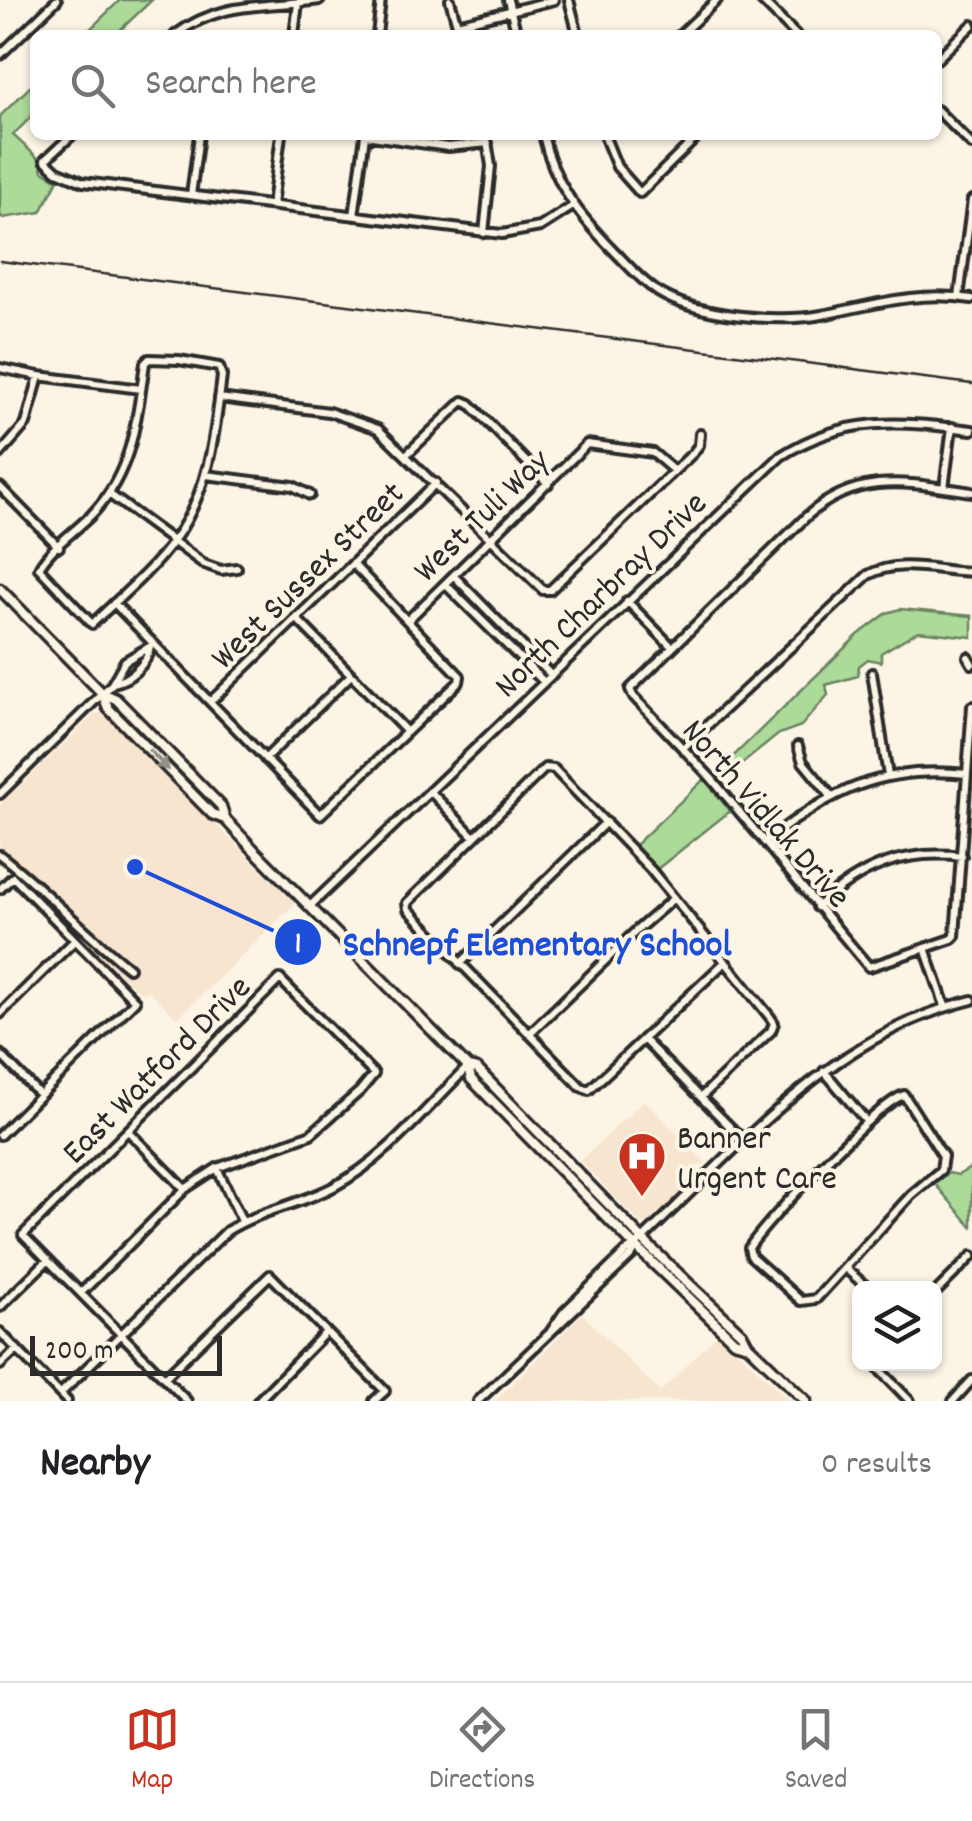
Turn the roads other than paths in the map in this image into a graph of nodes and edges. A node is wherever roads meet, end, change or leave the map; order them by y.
1 (56, 0) edge
2 (320, 0) edge
3 (382, 0) edge
4 (450, 0) edge
5 (508, 0) edge
6 (554, 0) edge
7 (569, 0) edge
8 (717, 0) edge
9 (761, 0) edge
10 (298, 3) junction
11 (511, 10) junction
12 (457, 24) junction
13 (972, 25) edge
14 (181, 30) edge
15 (295, 30) edge
16 (378, 30) edge
17 (459, 30) edge
18 (517, 30) edge
19 (577, 30) edge
20 (685, 30) edge
21 (791, 30) edge
22 (942, 54) edge
23 (0, 55) edge
24 (942, 115) edge
25 (67, 140) edge
26 (198, 140) edge
27 (281, 140) edge
28 (364, 140) edge
29 (400, 140) edge
30 (482, 140) edge
31 (487, 140) edge
32 (544, 140) edge
33 (606, 140) edge
34 (694, 140) edge
35 (972, 144) edge
36 (191, 196) junction
37 (972, 200) edge
38 (272, 205) junction
39 (572, 206) junction
40 (354, 216) junction
41 (484, 233) junction
42 (959, 297) junction
43 (972, 299) edge
44 (0, 368) edge
45 (39, 376) junction
46 (142, 389) junction
47 (220, 398) junction
48 (952, 427) junction
49 (972, 430) edge
50 (700, 434) dead end
51 (0, 454) edge
52 (407, 454) junction
53 (674, 471) junction
54 (206, 474) junction
55 (436, 483) junction
56 (548, 484) junction
57 (0, 487) edge
58 (944, 488) junction
59 (972, 492) edge
60 (109, 494) junction
61 (310, 496) dead end
62 (492, 539) junction
63 (173, 542) junction
64 (58, 547) junction
65 (353, 564) junction
66 (237, 568) dead end
67 (972, 572) edge
68 (454, 576) junction
69 (446, 584) junction
70 (0, 588) edge
71 (627, 601) junction
72 (114, 603) junction
73 (296, 618) junction
74 (408, 620) junction
75 (506, 628) junction
76 (498, 638) junction
77 (151, 645) junction
78 (672, 647) junction
79 (130, 658) junction
80 (138, 667) junction
81 (872, 674) dead end
82 (351, 676) junction
83 (547, 678) junction
84 (113, 683) junction
85 (102, 693) junction
86 (210, 702) junction
87 (972, 706) edge
88 (406, 732) junction
89 (798, 746) dead end
90 (684, 748) junction
91 (265, 759) junction
92 (967, 774) junction
93 (888, 776) junction
94 (430, 791) junction
95 (0, 794) edge
96 (831, 796) junction
97 (606, 822) junction
98 (474, 836) junction
99 (765, 842) junction
100 (0, 856) edge
101 (962, 856) junction
102 (0, 889) edge
103 (674, 898) junction
104 (310, 906) junction
105 (817, 907) junction
106 (75, 940) junction
107 (925, 948) junction
108 (726, 962) junction
109 (460, 964) junction
110 (129, 968) dead end
111 (972, 1000) edge
112 (945, 1006) junction
113 (0, 1014) edge
114 (529, 1034) junction
115 (644, 1038) junction
116 (0, 1054) edge
117 (468, 1067) junction
118 (824, 1070) junction
119 (40, 1095) junction
120 (700, 1097) junction
121 (866, 1121) junction
122 (128, 1131) junction
123 (0, 1135) edge
124 (745, 1142) junction
125 (217, 1168) junction
126 (185, 1189) junction
127 (242, 1221) junction
128 (643, 1239) junction
129 (635, 1246) junction
130 (972, 1256) edge
131 (48, 1260) junction
132 (845, 1268) junction
133 (860, 1281) edge
134 (942, 1286) edge
135 (81, 1293) junction
136 (0, 1306) edge
137 (0, 1332) edge
138 (326, 1332) junction
139 (122, 1334) junction
140 (748, 1345) junction
141 (17, 1349) junction
142 (0, 1366) edge
143 (881, 1371) edge
144 (164, 1378) junction
145 (970, 1387) edge
146 (60, 1394) junction
147 (67, 1401) edge
148 (187, 1401) edge
149 (258, 1401) edge
150 (374, 1401) edge
151 (478, 1401) edge
152 (806, 1401) edge
153 (910, 1401) edge
154 (953, 1401) edge

1 - 23 street
2 - 10 street
3 - 16 street
4 - 12 street
5 - 11 street
6 - 11 street
7 - 19 street
8 - 20 street
9 - 21 street
10 - 14 street
10 - 15 street
11 - 12 street
11 - 18 street
12 - 17 street
13 - 22 street
24 - 35 street
25 - 36 street
26 - 36 street
27 - 38 street
28 - 40 street
29 - 30 street
31 - 41 street
32 - 39 street
33 - 34 street
36 - 38 street
37 - 42 street
38 - 40 street
39 - 41 street
39 - 42 street
40 - 41 street
42 - 43 street
44 - 45 street
45 - 46 street
45 - 51 street
46 - 47 street
46 - 60 street
47 - 52 street
47 - 54 street
48 - 49 street, North Charbray Drive
48 - 58 street
48 - 71 street, North Charbray Drive
50 - 53 street
52 - 55 street
52 - 56 street
53 - 56 street, West Tuli Way
53 - 62 street
54 - 61 street
54 - 63 street
55 - 62 street
55 - 65 street, West Sussex Street
56 - 62 street, West Tuli Way
57 - 64 street
58 - 59 street
58 - 78 street
60 - 63 street
60 - 64 street
62 - 68 street, West Tuli Way
63 - 66 street
63 - 72 street
64 - 72 street
65 - 73 street, West Sussex Street
65 - 74 street
67 - 90 street
68 - 69 street, West Tuli Way
68 - 75 street
69 - 74 street, West Tuli Way
69 - 76 street
70 - 85 main road
71 - 78 street
71 - 83 street, North Charbray Drive
72 - 77 street
73 - 82 street
73 - 86 street, West Sussex Street
74 - 88 street
75 - 76 street
75 - 83 street
76 - 83 street
77 - 79 street
77 - 80 street
77 - 86 street
78 - 90 street, North Vidlak Drive
79 - 80 street
79 - 84 street
80 - 84 street
81 - 93 street
82 - 88 street
82 - 91 street
83 - 94 street, North Charbray Drive
84 - 85 street
85 - 95 street
85 - 104 main road
86 - 91 street
87 - 92 street
88 - 91 street
89 - 96 street
90 - 99 street, North Vidlak Drive
92 - 93 street
92 - 101 street
93 - 96 street
94 - 98 street
94 - 104 street, North Charbray Drive
96 - 99 street
97 - 98 street
97 - 103 street
97 - 109 street
98 - 109 street
99 - 105 street, North Vidlak Drive
100 - 110 street
101 - 105 street
101 - 107 street
102 - 106 street
103 - 108 street
103 - 114 street
104 - 117 main road
105 - 107 street, North Vidlak Drive
106 - 113 street
106 - 119 street
107 - 112 street
108 - 115 street
108 - 120 street
109 - 114 street
111 - 112 street
112 - 118 street
114 - 115 street
115 - 120 street
116 - 119 street
117 - 127 street
117 - 128 main road
117 - 129 main road
118 - 121 street
118 - 124 street
119 - 123 street
120 - 124 street
121 - 132 street
121 - 132 street
122 - 125 street, East Watford Drive
122 - 126 street
122 - 131 street, East Watford Drive
124 - 128 street
125 - 126 street
125 - 127 street
126 - 135 street
127 - 139 street
128 - 129 street
128 - 140 main road
129 - 140 main road
129 - 151 street
130 - 134 street
131 - 135 street
131 - 136 street
132 - 133 street
135 - 139 street
137 - 141 street
138 - 144 street
138 - 149 street
138 - 150 street
139 - 144 street
139 - 146 street
140 - 152 main road
141 - 142 street
141 - 146 street
143 - 153 street
144 - 148 street
145 - 154 street
146 - 147 street

